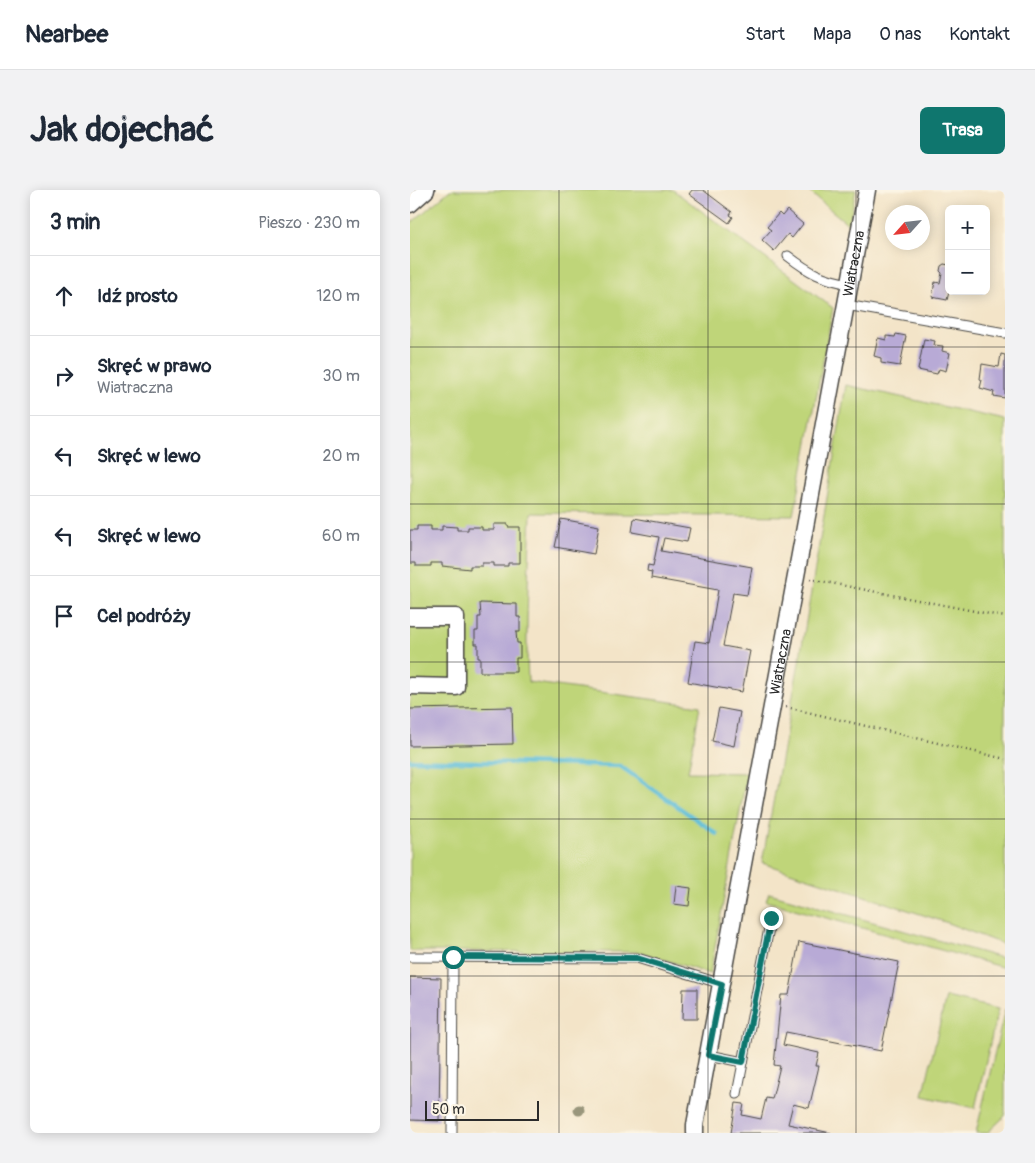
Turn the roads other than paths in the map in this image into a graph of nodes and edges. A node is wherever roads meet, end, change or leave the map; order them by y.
1 (426, 190) edge
2 (867, 190) edge
3 (410, 204) edge
4 (788, 256) dead end
5 (850, 284) junction
6 (846, 305) junction
7 (1005, 333) edge
8 (410, 617) edge
9 (410, 686) edge
10 (771, 918) dead end
11 (410, 957) edge
12 (453, 957) junction
13 (722, 984) junction
14 (708, 1055) junction
15 (743, 1062) junction
16 (737, 1094) dead end
17 (452, 1133) edge
18 (695, 1133) edge

1 - 3 street
2 - 5 street, Wiatraczna
4 - 5 lane
5 - 6 street, Wiatraczna
6 - 7 lane
6 - 13 street, Wiatraczna
8 - 9 street
10 - 15 lane
11 - 12 lane
12 - 13 lane
12 - 17 lane
13 - 14 street, Wiatraczna
14 - 15 lane
14 - 18 street, Wiatraczna
15 - 16 lane

